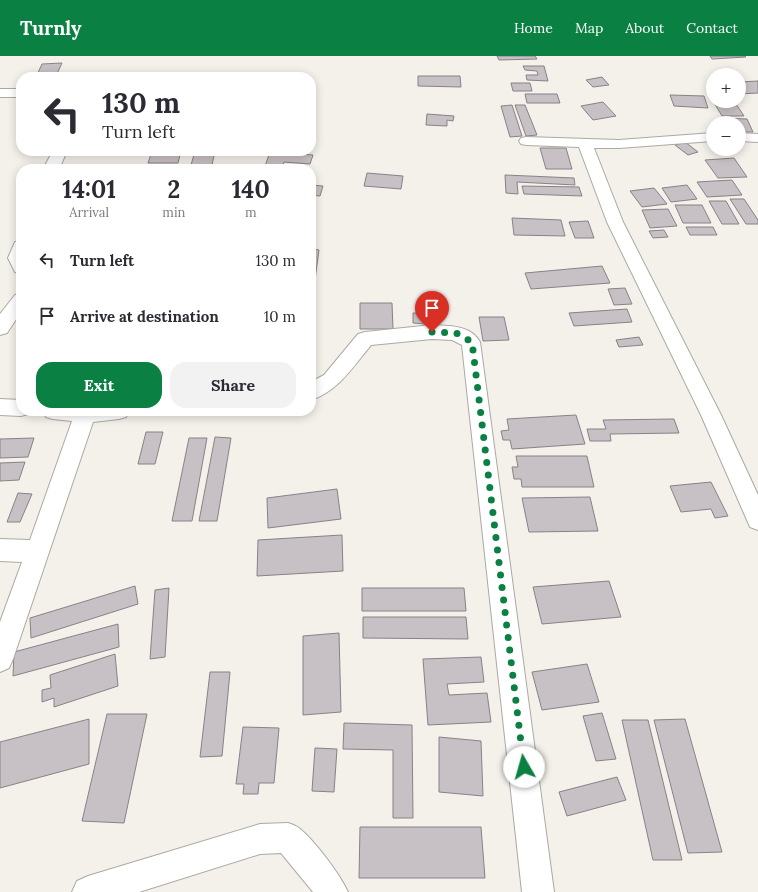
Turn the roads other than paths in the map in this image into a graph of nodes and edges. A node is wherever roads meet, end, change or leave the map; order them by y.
1 (0, 93) edge
2 (16, 93) edge
3 (746, 137) edge
4 (706, 138) edge
5 (758, 138) edge
6 (526, 141) dead end
7 (585, 143) junction
8 (16, 306) edge
9 (0, 328) edge
10 (316, 389) edge
11 (0, 407) edge
12 (16, 408) edge
13 (84, 416) edge
14 (758, 520) edge
15 (0, 550) edge
16 (38, 551) junction
17 (0, 659) edge
18 (88, 892) edge
19 (332, 892) edge
20 (538, 892) edge

1 - 2 street
3 - 5 street
4 - 7 street
6 - 7 street
7 - 14 street
8 - 9 street
10 - 20 street
11 - 12 street
13 - 16 street
15 - 16 street
16 - 17 street
18 - 19 street

